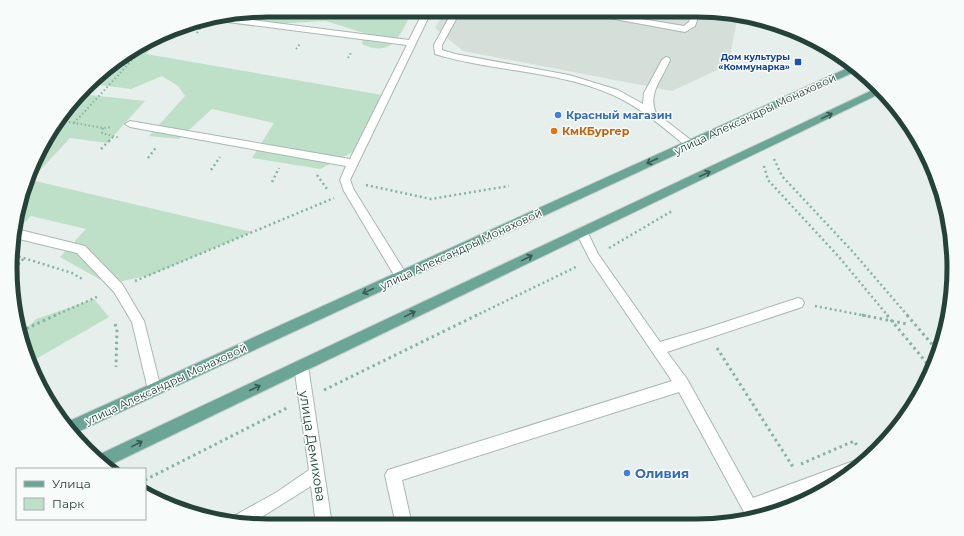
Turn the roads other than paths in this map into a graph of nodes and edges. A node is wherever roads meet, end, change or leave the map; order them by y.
1 (425, 17) edge
2 (453, 17) edge
3 (612, 17) edge
4 (695, 17) edge
5 (232, 20) edge
6 (412, 43) junction
7 (666, 60) dead end
8 (850, 70) edge
9 (875, 93) edge
10 (652, 114) junction
11 (130, 124) road end
12 (691, 144) junction
13 (354, 164) junction
14 (582, 232) junction
15 (19, 235) edge
16 (401, 276) junction
17 (798, 303) road end
18 (659, 348) junction
19 (301, 366) junction
20 (682, 384) junction
21 (154, 389) junction
22 (73, 426) edge
23 (106, 459) edge
24 (317, 473) junction
25 (837, 475) edge
26 (752, 512) edge
27 (247, 518) edge
28 (323, 519) edge
29 (403, 519) edge

1 - 6 street
2 - 10 street
3 - 4 street
5 - 6 street
6 - 13 street
7 - 10 street
8 - 12 main road, улица Александры Монаховой
14 -> 9 main road
10 - 12 street
11 - 13 street
12 -> 16 main road, улица Александры Монаховой
13 - 16 street
14 - 18 street
19 -> 14 main road
15 - 21 street
16 -> 21 main road, улица Александры Монаховой
17 - 18 street
18 - 20 street
23 -> 19 main road
19 - 24 street, улица Демихова
20 - 26 street
20 - 29 street
21 - 22 main road, улица Александры Монаховой
24 - 27 street
24 - 28 street, улица Демихова
25 - 26 street

